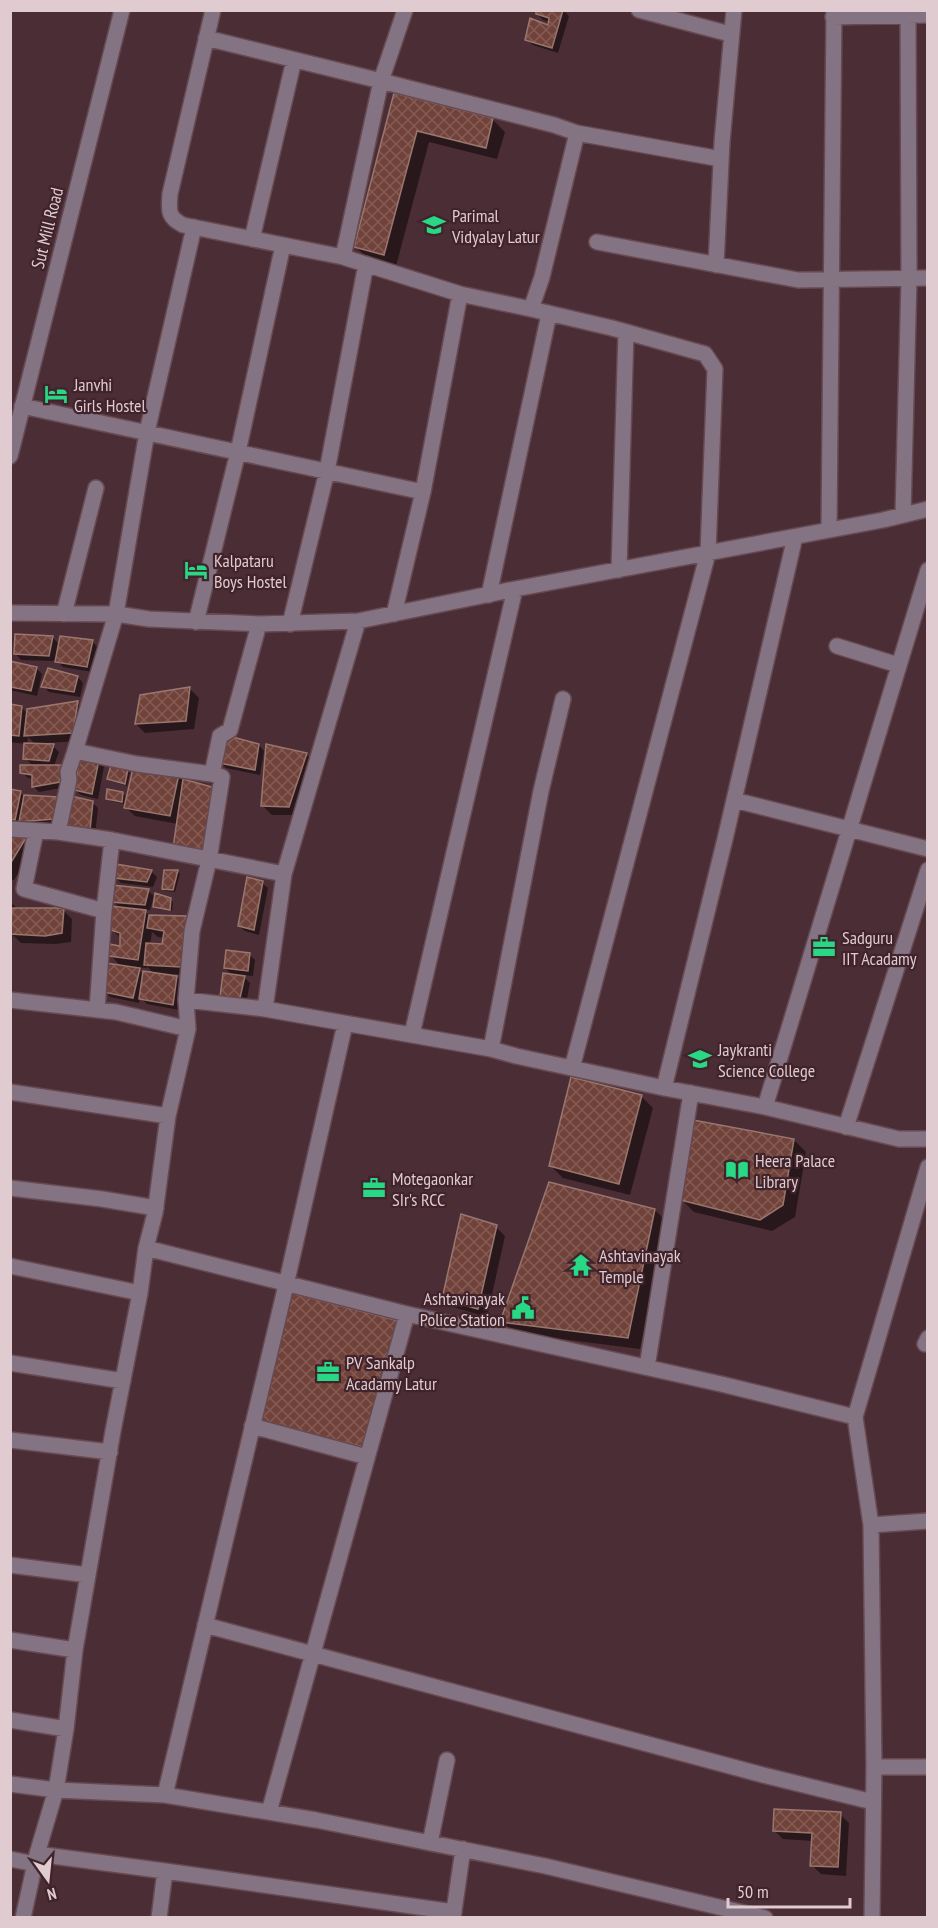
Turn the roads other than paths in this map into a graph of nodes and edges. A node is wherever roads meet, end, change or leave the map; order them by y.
1 (122, 10) edge
2 (213, 10) edge
3 (405, 10) edge
4 (639, 10) edge
5 (734, 10) edge
6 (908, 13) edge
7 (833, 14) edge
8 (927, 15) edge
9 (730, 34) junction
10 (206, 38) junction
11 (294, 60) junction
12 (381, 81) junction
13 (577, 134) junction
14 (721, 159) junction
15 (194, 227) junction
16 (252, 239) junction
17 (597, 242) dead end
18 (283, 245) junction
19 (343, 257) junction
20 (366, 264) junction
21 (716, 265) junction
22 (909, 278) junction
23 (927, 278) edge
24 (831, 279) junction
25 (460, 294) junction
26 (531, 309) junction
27 (549, 314) junction
28 (626, 332) junction
29 (22, 406) junction
30 (147, 432) junction
31 (237, 452) junction
32 (10, 456) edge
33 (327, 471) junction
34 (96, 488) dead end
35 (423, 492) junction
36 (927, 509) edge
37 (903, 515) junction
38 (828, 530) junction
39 (795, 537) junction
40 (708, 553) junction
41 (619, 570) junction
42 (927, 570) edge
43 (515, 590) junction
44 (489, 595) junction
45 (10, 613) edge
46 (64, 614) junction
47 (116, 614) junction
48 (394, 614) junction
49 (358, 621) junction
50 (196, 622) junction
51 (259, 624) junction
52 (290, 624) junction
53 (837, 646) dead end
54 (898, 665) junction
55 (563, 699) dead end
56 (75, 751) junction
57 (212, 774) junction
58 (734, 800) junction
59 (10, 829) edge
60 (849, 829) junction
61 (36, 831) junction
62 (58, 832) junction
63 (112, 840) junction
64 (927, 849) edge
65 (209, 860) junction
66 (927, 870) edge
67 (284, 874) junction
68 (104, 910) junction
69 (10, 1000) edge
70 (186, 1000) junction
71 (97, 1010) junction
72 (265, 1010) junction
73 (345, 1024) junction
74 (188, 1029) junction
75 (412, 1034) junction
76 (492, 1048) junction
77 (572, 1068) junction
78 (664, 1088) junction
79 (10, 1092) edge
80 (691, 1093) junction
81 (765, 1107) junction
82 (168, 1116) junction
83 (846, 1127) junction
84 (927, 1139) edge
85 (927, 1167) edge
86 (10, 1188) edge
87 (156, 1208) junction
88 (146, 1248) junction
89 (10, 1266) edge
90 (286, 1285) junction
91 (140, 1293) junction
92 (407, 1314) junction
93 (10, 1363) edge
94 (647, 1367) junction
95 (123, 1381) junction
96 (855, 1417) junction
97 (252, 1426) junction
98 (10, 1440) edge
99 (110, 1452) junction
100 (368, 1457) junction
101 (927, 1521) edge
102 (871, 1525) junction
103 (10, 1565) edge
104 (88, 1575) junction
105 (205, 1625) junction
106 (10, 1640) edge
107 (75, 1650) junction
108 (313, 1654) junction
109 (10, 1720) edge
110 (66, 1729) junction
111 (447, 1760) dead end
112 (874, 1767) junction
113 (927, 1767) edge
114 (10, 1784) edge
115 (56, 1790) junction
116 (165, 1795) junction
117 (873, 1802) junction
118 (269, 1812) junction
119 (430, 1843) junction
120 (463, 1849) junction
121 (10, 1859) edge
122 (36, 1859) junction
123 (165, 1871) junction
124 (453, 1915) edge
125 (23, 1917) edge
126 (159, 1917) edge
127 (765, 1917) edge
128 (873, 1917) edge

1 - 29 street, Sut Mill Road
2 - 10 street
3 - 12 street
4 - 9 street
5 - 9 street
6 - 7 street
6 - 8 street
6 - 22 street
7 - 24 street
9 - 14 street
10 - 11 street
10 - 15 street
11 - 12 street
11 - 16 street
12 - 13 street
12 - 19 street
13 - 14 street
13 - 26 street
14 - 21 street
15 - 16 street
15 - 30 street
16 - 18 street
17 - 21 street
18 - 19 street
18 - 31 street
19 - 20 street
20 - 25 street
20 - 33 street
21 - 24 street
22 - 23 street
22 - 24 street
22 - 37 street
24 - 38 street
25 - 26 street
25 - 35 street
26 - 27 street
27 - 28 street
27 - 44 street
28 - 40 street
28 - 41 street
29 - 30 street
29 - 32 street, Sut Mill Road
30 - 31 street
30 - 47 street
31 - 33 street
31 - 50 street
33 - 35 street
33 - 52 street
34 - 46 street
35 - 48 street
36 - 37 street
37 - 38 street
38 - 39 street
39 - 40 street
39 - 58 street
40 - 41 street
40 - 77 street
41 - 43 street
42 - 54 street
43 - 44 street
43 - 75 street
44 - 48 street
45 - 46 street
46 - 47 street
47 - 50 street
47 - 56 street
48 - 49 street
49 - 52 street
49 - 67 street
50 - 51 street
51 - 52 street
51 - 57 street
53 - 54 street
54 - 60 street
55 - 76 street
56 - 57 street
56 - 62 street
57 - 65 street
58 - 60 street
58 - 78 street
59 - 61 street
60 - 64 street
60 - 81 street
61 - 62 street
61 - 68 street
62 - 63 street
63 - 65 street
63 - 68 street
65 - 67 street
65 - 70 street
66 - 83 street
67 - 72 street
68 - 71 street
69 - 71 street
70 - 72 street
70 - 74 street
71 - 74 street
72 - 73 street
73 - 75 street
73 - 90 street
74 - 82 street
75 - 76 street
76 - 77 street
77 - 78 street
78 - 80 street
79 - 82 street
80 - 81 street
80 - 94 street
81 - 83 street
82 - 87 street
83 - 84 street
85 - 96 street
86 - 87 street
87 - 88 street
88 - 90 street
88 - 91 street
89 - 91 street
90 - 92 street
90 - 97 street
91 - 95 street
92 - 94 street
92 - 100 street
93 - 95 street
94 - 96 street
95 - 99 street
96 - 102 street
97 - 100 street
97 - 105 street
98 - 99 street
99 - 104 street
100 - 108 street
101 - 102 street
102 - 112 street
103 - 104 street
104 - 107 street
105 - 108 street
105 - 116 street
106 - 107 street
107 - 110 street
108 - 117 street
108 - 118 street
109 - 110 street
110 - 115 street
111 - 119 street
112 - 113 street
112 - 117 street
114 - 115 street
115 - 116 street
115 - 122 street
116 - 118 street
117 - 128 street
118 - 119 street
119 - 120 street
120 - 124 street
120 - 127 street
121 - 122 street
122 - 123 street
122 - 125 street
123 - 124 street
123 - 126 street

